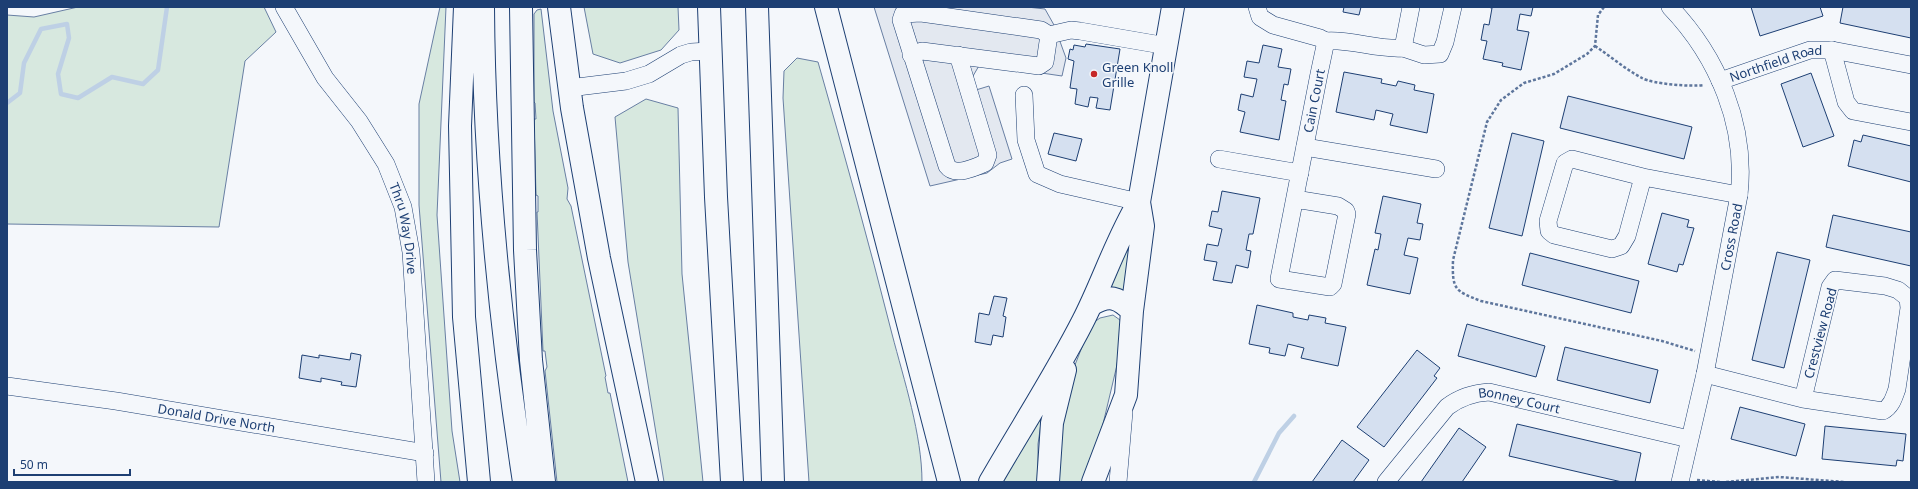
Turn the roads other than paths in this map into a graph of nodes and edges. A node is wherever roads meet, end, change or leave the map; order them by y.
1 (284, 7) edge
2 (465, 7) edge
3 (483, 7) edge
4 (521, 7) edge
5 (559, 7) edge
6 (709, 7) edge
7 (757, 7) edge
8 (826, 7) edge
9 (1173, 7) edge
10 (1257, 7) edge
11 (1411, 7) edge
12 (1453, 7) edge
13 (1670, 7) edge
14 (1049, 35) junction
15 (1326, 41) junction
16 (1166, 46) junction
17 (1403, 48) junction
18 (1832, 50) junction
19 (710, 51) junction
20 (911, 54) junction
21 (958, 55) junction
22 (1911, 65) edge
23 (1720, 81) junction
24 (569, 88) junction
25 (1024, 95) dead end
26 (1911, 122) edge
27 (1305, 147) junction
28 (1219, 159) dead end
29 (1436, 169) dead end
30 (1300, 173) junction
31 (1643, 177) junction
32 (1739, 195) junction
33 (1295, 199) junction
34 (1140, 202) junction
35 (1091, 305) junction
36 (1132, 311) junction
37 (1072, 342) junction
38 (1705, 374) junction
39 (7, 386) edge
40 (1126, 395) junction
41 (1802, 399) junction
42 (1689, 439) junction
43 (425, 453) junction
44 (1680, 479) edge
45 (991, 481) edge
46 (426, 482) edge
47 (479, 482) edge
48 (524, 482) edge
49 (544, 482) edge
50 (647, 482) edge
51 (732, 482) edge
52 (773, 482) edge
53 (949, 482) edge
54 (1048, 482) edge
55 (1093, 482) edge
56 (1118, 482) edge
57 (1386, 482) edge

1 - 43 street, Thru Way Drive
2 - 47 highway
3 - 48 highway
4 - 49 highway
5 - 24 highway
6 - 19 highway
7 - 52 highway
8 - 53 highway
9 - 16 highway
10 - 15 street
11 - 17 street
12 - 17 street
13 - 23 street, Cross Road
14 - 16 street
14 - 20 street
14 - 21 street
15 - 17 street
15 - 27 street, Cain Court
16 - 34 highway
18 - 22 street, Northfield Road
18 - 23 street, Northfield Road
18 - 26 street, Northfield Road
19 - 24 street
19 - 51 highway
20 - 21 street
20 - 21 street
23 - 32 street, Cross Road
24 - 50 highway
25 - 34 street
27 - 29 street
27 - 30 street, Cain Court
28 - 30 street
30 - 33 street, Cain Court
31 - 31 street
31 - 32 street
32 - 38 street, Cross Road
33 - 33 street, Cain Court
34 - 35 highway
34 - 36 highway
35 - 36 highway
35 - 37 highway
36 - 40 highway
37 - 45 highway
37 - 54 highway
38 - 41 street, Crestview Road
38 - 42 street, Cross Road
39 - 43 street, Donald Drive North
40 - 55 highway
40 - 56 street
41 - 41 street, Crestview Road
42 - 44 street, Cross Road
42 - 57 street, Bonney Court
43 - 46 street, Thru Way Drive

